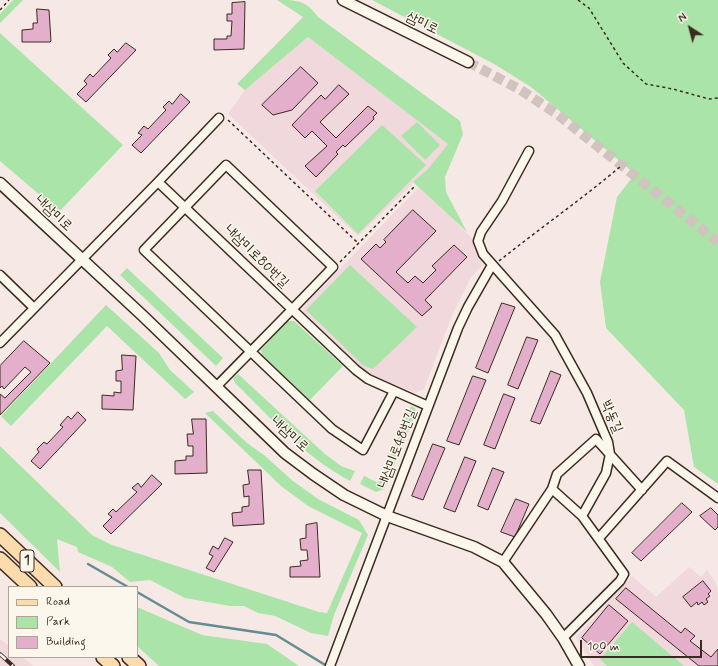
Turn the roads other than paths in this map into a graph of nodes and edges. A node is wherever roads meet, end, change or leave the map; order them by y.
1 (343, 0) edge
2 (468, 62) tunnel mouth
3 (219, 118) dead end
4 (529, 151) dead end
5 (158, 182) junction
6 (0, 183) edge
7 (185, 207) junction
8 (81, 259) junction
9 (492, 265) junction
10 (0, 275) edge
11 (34, 308) junction
12 (292, 310) junction
13 (0, 343) edge
14 (250, 352) junction
15 (216, 387) junction
16 (394, 391) junction
17 (428, 406) junction
18 (610, 454) junction
19 (552, 489) junction
20 (642, 490) junction
21 (718, 498) edge
22 (387, 516) junction
23 (582, 516) junction
24 (0, 535) edge
25 (599, 538) junction
26 (0, 559) edge
27 (503, 562) junction
28 (29, 586) edge
29 (54, 586) edge
30 (563, 638) junction
31 (104, 658) edge
32 (130, 658) edge
33 (113, 666) edge
34 (139, 666) edge
35 (330, 666) edge
36 (579, 666) edge

1 - 2 street, 삼미로
3 - 5 street
4 - 9 street, 박동길
5 - 7 street, 내삼미로80번길
5 - 8 street
6 - 8 street, 내삼미로
7 - 12 street, 내삼미로80번길
7 - 12 street
7 - 14 street
8 - 11 street
8 - 15 street, 내삼미로
9 - 17 street, 내삼미로48번길
9 - 18 street, 박동길
10 - 11 street
11 - 13 street
12 - 14 street
12 - 16 street, 내삼미로80번길
14 - 15 street
14 - 16 street
15 - 22 street, 내삼미로
16 - 17 street, 내삼미로80번길
17 - 22 street, 내삼미로48번길
18 - 19 street
18 - 20 street
18 - 23 street, 박동길
19 - 23 street
19 - 27 street
20 - 21 street
20 - 25 street
22 - 27 street, 내삼미로
22 - 35 street, 내삼미로48번길
23 - 25 street
24 - 29 main road, 1
25 - 30 street
26 - 28 main road, 1
27 - 30 street, 내삼미로
30 - 36 street, 내삼미로
31 - 33 main road
32 - 34 main road

